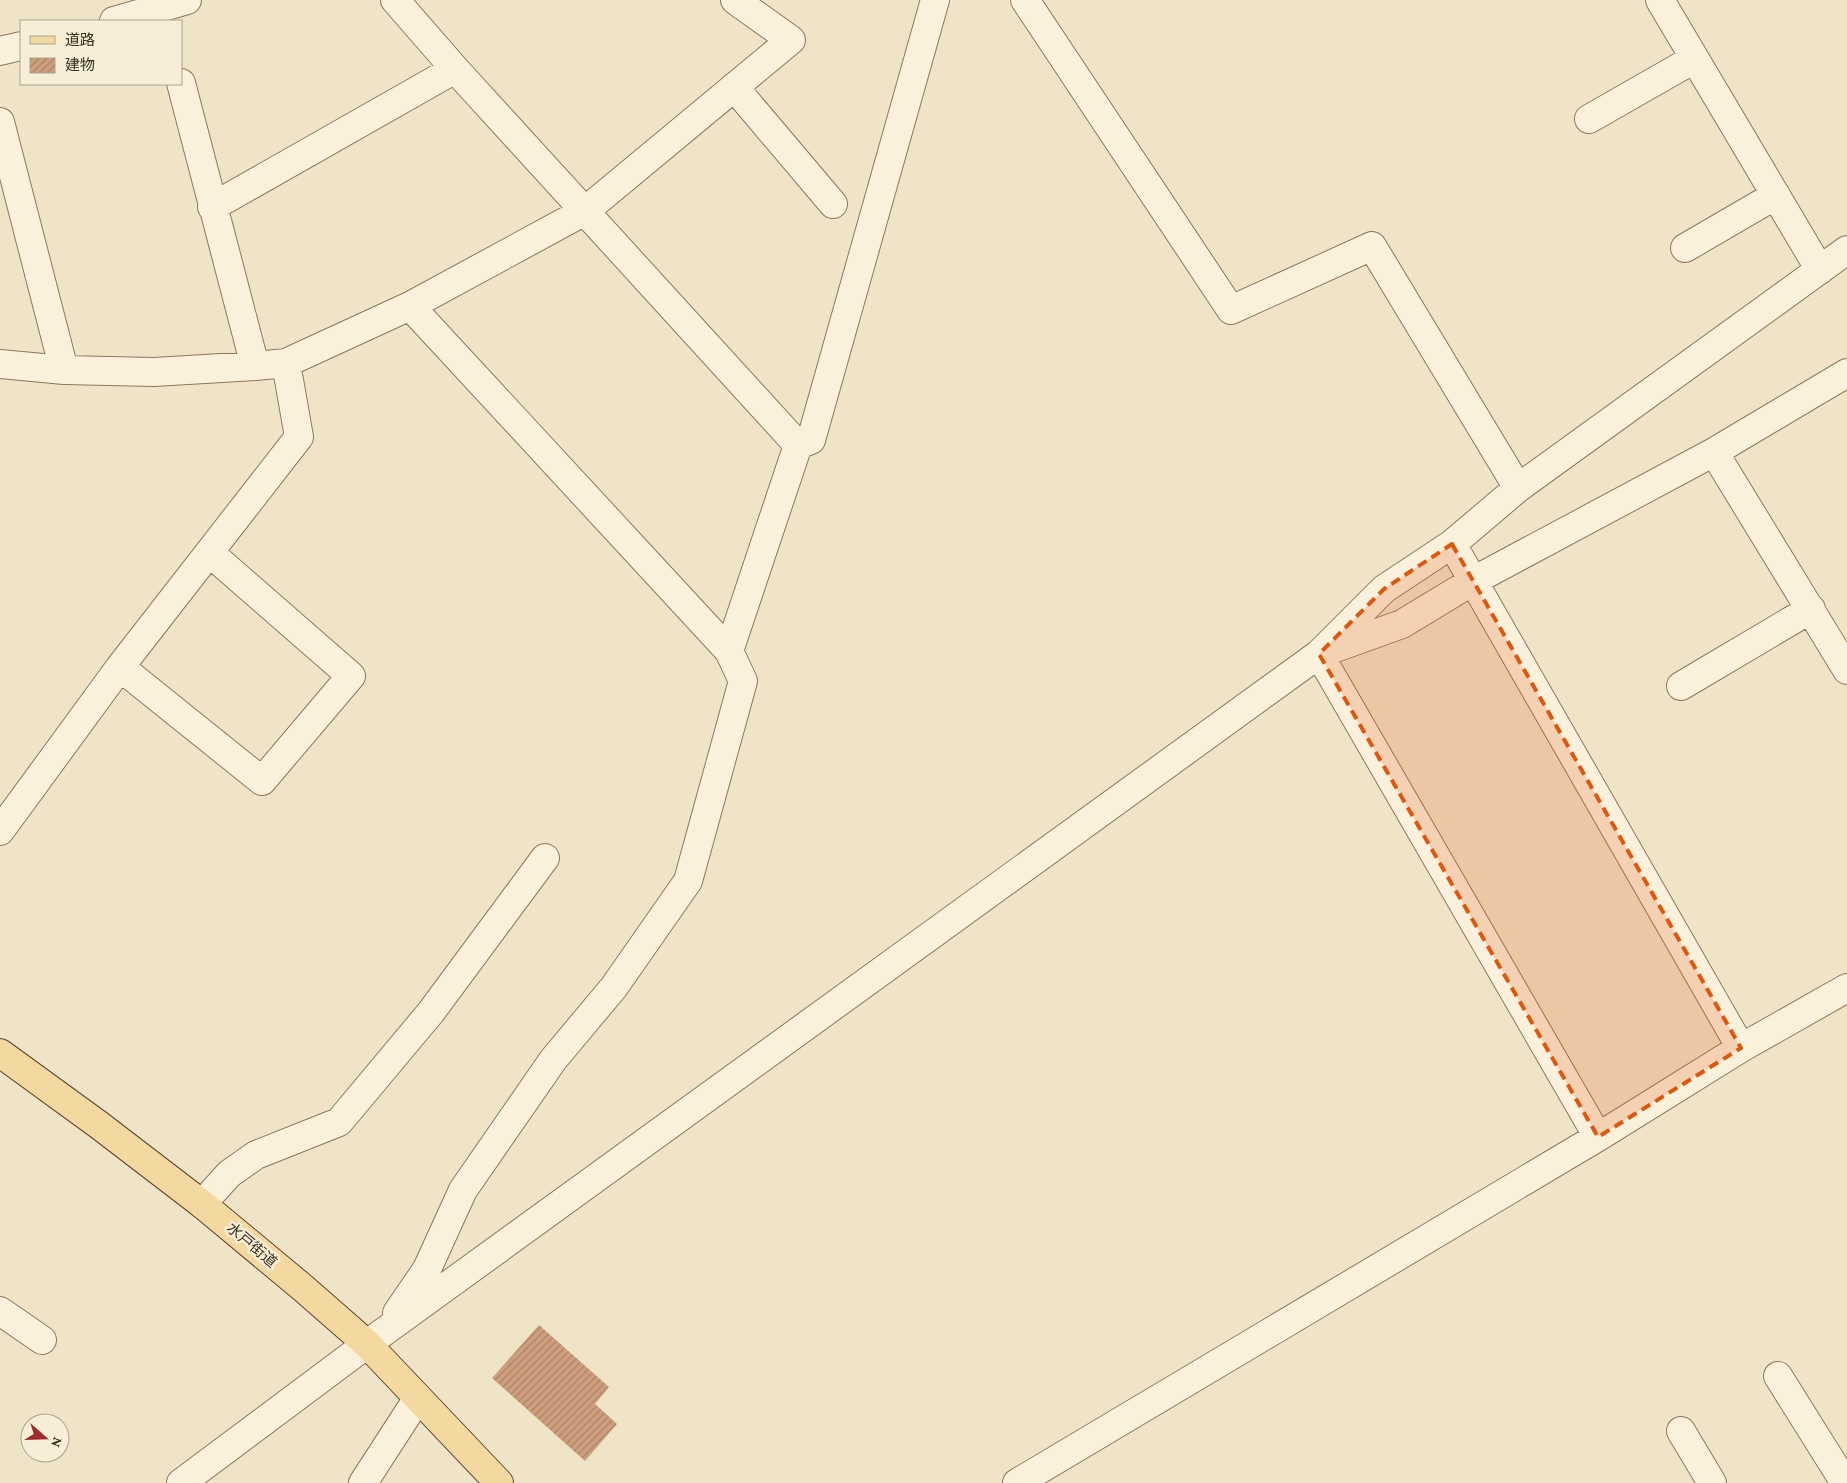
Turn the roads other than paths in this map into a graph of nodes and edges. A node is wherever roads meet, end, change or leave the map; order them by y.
1 (395, 0) edge
2 (734, 0) edge
3 (1025, 0) edge
4 (1660, 0) edge
5 (929, 3) edge
6 (172, 10) edge
7 (119, 20) edge
8 (20, 46) edge
9 (0, 51) edge
10 (1694, 59) junction
11 (455, 69) junction
12 (182, 85) edge
13 (734, 87) junction
14 (1589, 119) dead end
15 (0, 122) edge
16 (1776, 195) junction
17 (833, 204) dead end
18 (212, 207) junction
19 (584, 212) junction
20 (1685, 248) dead end
21 (1847, 250) edge
22 (1820, 270) junction
23 (410, 306) junction
24 (286, 362) junction
25 (0, 364) edge
26 (255, 366) junction
27 (64, 370) junction
28 (1847, 372) edge
29 (798, 445) junction
30 (1714, 452) junction
31 (1518, 488) junction
32 (1452, 544) junction
33 (210, 553) junction
34 (1473, 581) junction
35 (1811, 609) junction
36 (729, 651) junction
37 (1319, 654) junction
38 (120, 667) junction
39 (1847, 670) edge
40 (1681, 686) dead end
41 (0, 831) edge
42 (545, 858) dead end
43 (1847, 988) edge
44 (1741, 1048) junction
45 (0, 1053) edge
46 (1598, 1137) junction
47 (202, 1204) junction
48 (0, 1311) edge
49 (376, 1337) junction
50 (42, 1340) dead end
51 (1778, 1376) dead end
52 (418, 1398) junction
53 (1681, 1431) dead end
54 (485, 1474) edge
55 (181, 1483) edge
56 (363, 1483) edge
57 (499, 1483) edge
58 (1017, 1483) edge
59 (1712, 1483) edge
60 (1846, 1483) edge

1 - 11 street
2 - 13 street
3 - 31 street
4 - 10 street
5 - 29 street
6 - 7 street
8 - 9 street
10 - 14 street
10 - 16 street
11 - 18 street
11 - 19 street
12 - 18 street
13 - 17 street
13 - 19 street
15 - 27 street
16 - 20 street
16 - 22 street
18 - 26 street
19 - 23 street
19 - 29 street
21 - 22 street
22 - 31 street
23 - 24 street
23 - 36 street
24 - 26 street
24 - 33 street
25 - 27 street
26 - 27 street
28 - 30 street
29 - 36 street
30 - 34 street
30 - 35 street
31 - 32 street
32 - 34 street
32 - 37 street
33 - 38 street
33 - 38 street
34 - 37 street
34 - 44 street
35 - 39 street
35 - 40 street
36 - 49 street
37 - 46 street
37 - 49 street
38 - 41 street
42 - 47 street
43 - 44 street
44 - 46 street
45 - 47 main road, 水戸街道
46 - 58 street
47 - 49 main road, 水戸街道
48 - 50 street
49 - 52 main road, 水戸街道
49 - 55 street
51 - 60 street
52 - 54 main road, 水戸街道
52 - 56 street
53 - 59 street
54 - 57 main road, 水戸街道

